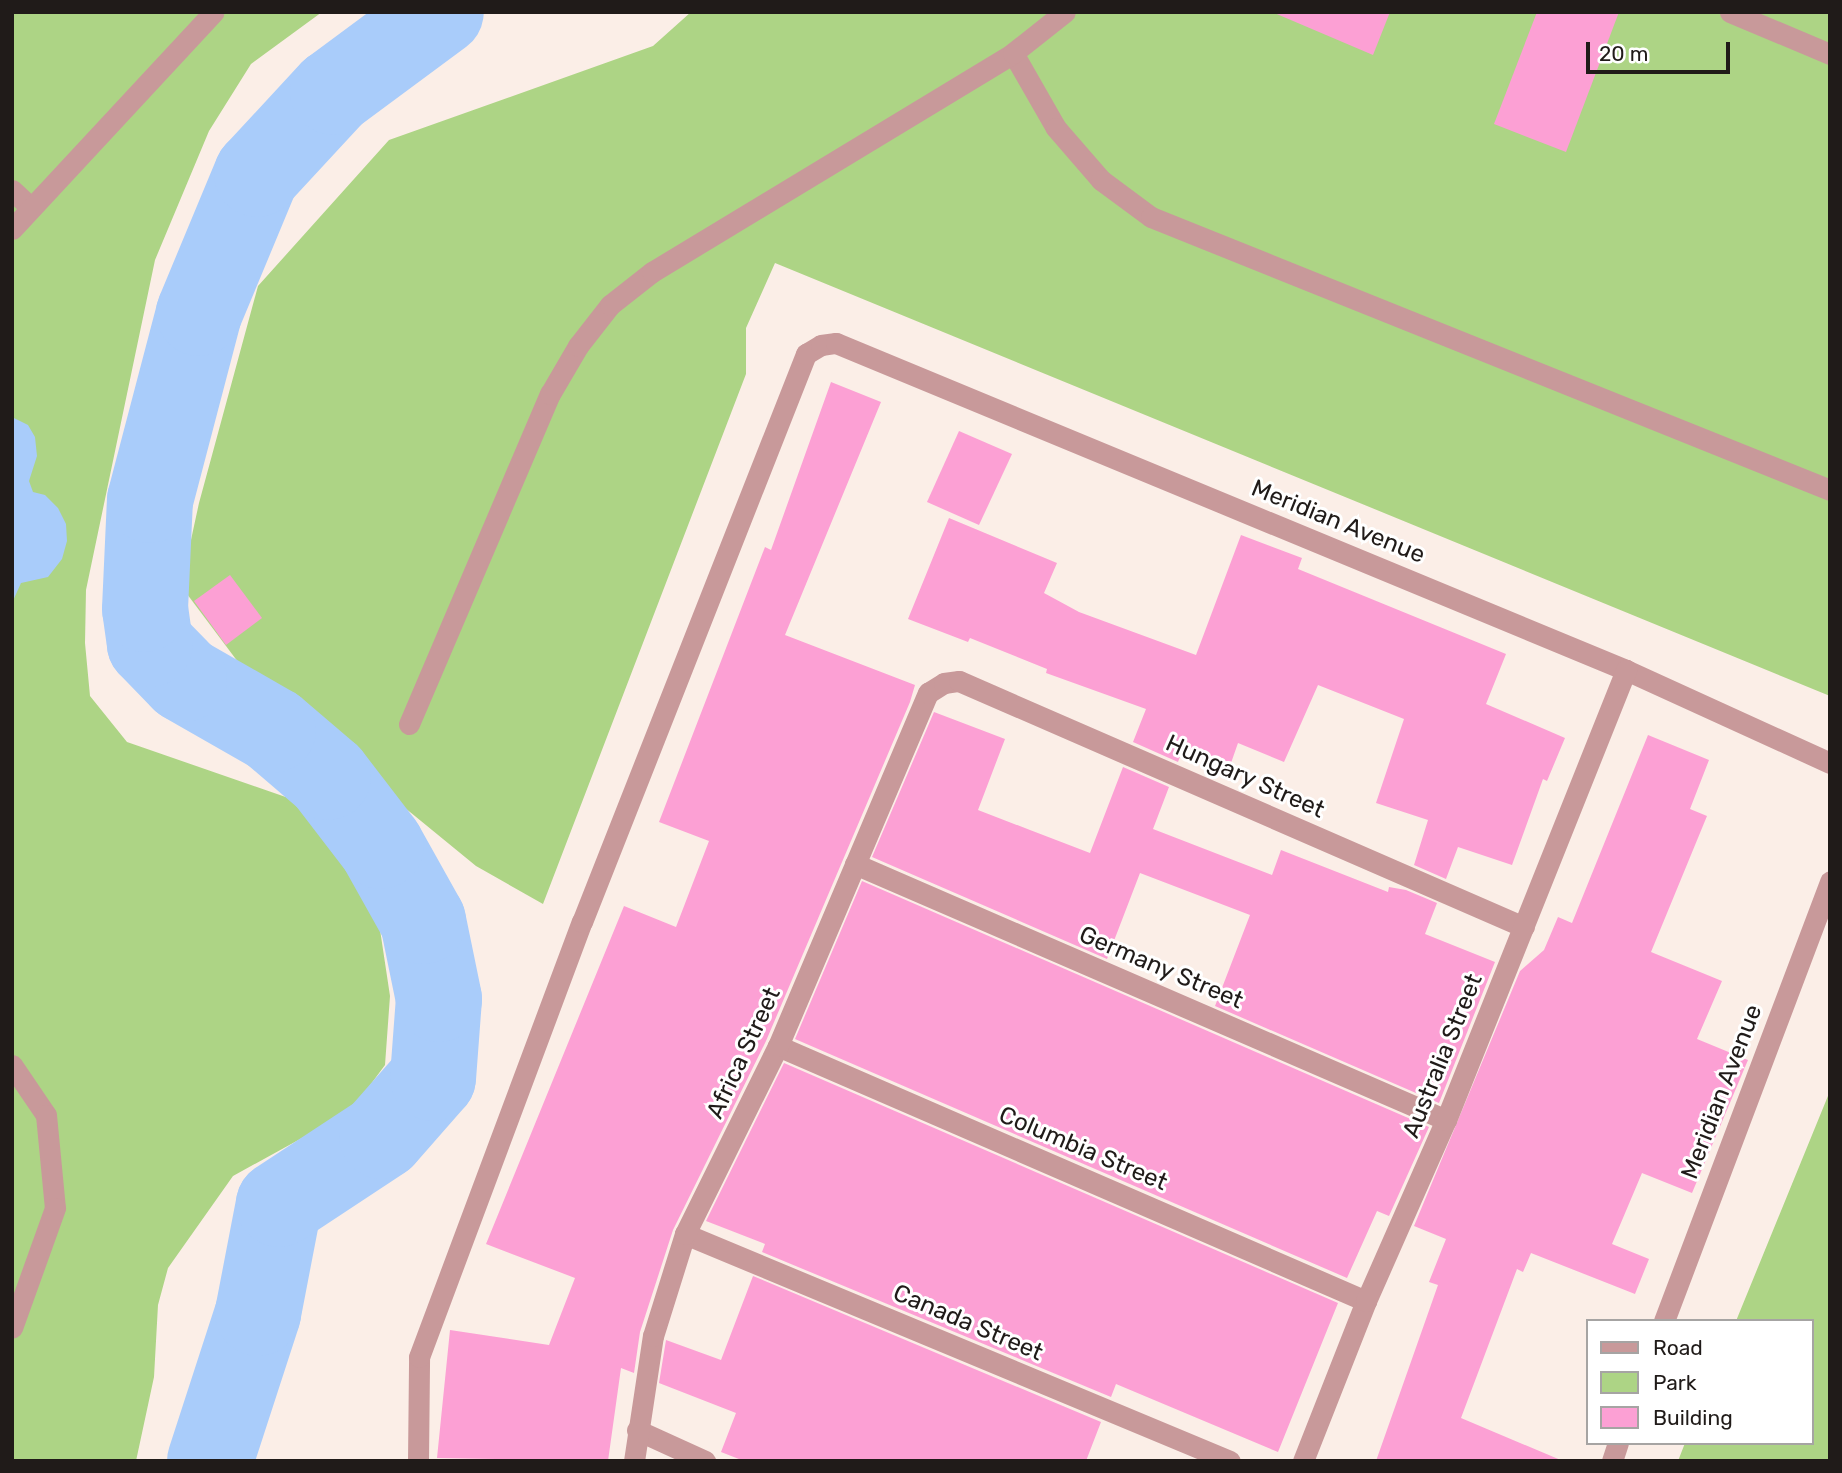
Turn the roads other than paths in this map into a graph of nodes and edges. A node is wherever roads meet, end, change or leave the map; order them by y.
1 (214, 12) edge
2 (1065, 12) edge
3 (1730, 12) edge
4 (1013, 53) junction
5 (1830, 54) edge
6 (12, 190) edge
7 (32, 208) junction
8 (12, 229) edge
9 (1830, 490) edge
10 (1626, 670) junction
11 (944, 683) joint
12 (409, 724) dead end
13 (1830, 763) edge
14 (855, 864) junction
15 (1830, 881) edge
16 (1524, 927) junction
17 (778, 1046) junction
18 (12, 1065) edge
19 (1446, 1120) junction
20 (685, 1234) junction
21 (1366, 1301) junction
22 (1665, 1319) edge
23 (12, 1328) edge
24 (637, 1430) junction
25 (418, 1461) edge
26 (634, 1461) edge
27 (705, 1461) edge
28 (1230, 1461) edge
29 (1303, 1461) edge

1 - 7 street
2 - 4 street
3 - 5 street
4 - 9 street
4 - 12 street
6 - 7 street
7 - 8 street
10 - 13 street, Meridian Avenue
10 - 16 street, Australia Street
10 - 25 street, Meridian Avenue
11 - 14 street, Africa Street
11 - 16 street, Hungary Street
14 - 17 street, Africa Street
14 - 19 street, Germany Street
15 - 22 street, Meridian Avenue
16 - 19 street, Australia Street
17 - 20 street, Africa Street
17 - 21 street, Columbia Street
18 - 23 street
19 - 21 street, Australia Street
20 - 24 street, Africa Street
20 - 28 street, Canada Street
21 - 29 street, Australia Street
24 - 26 street, Africa Street
24 - 27 street

